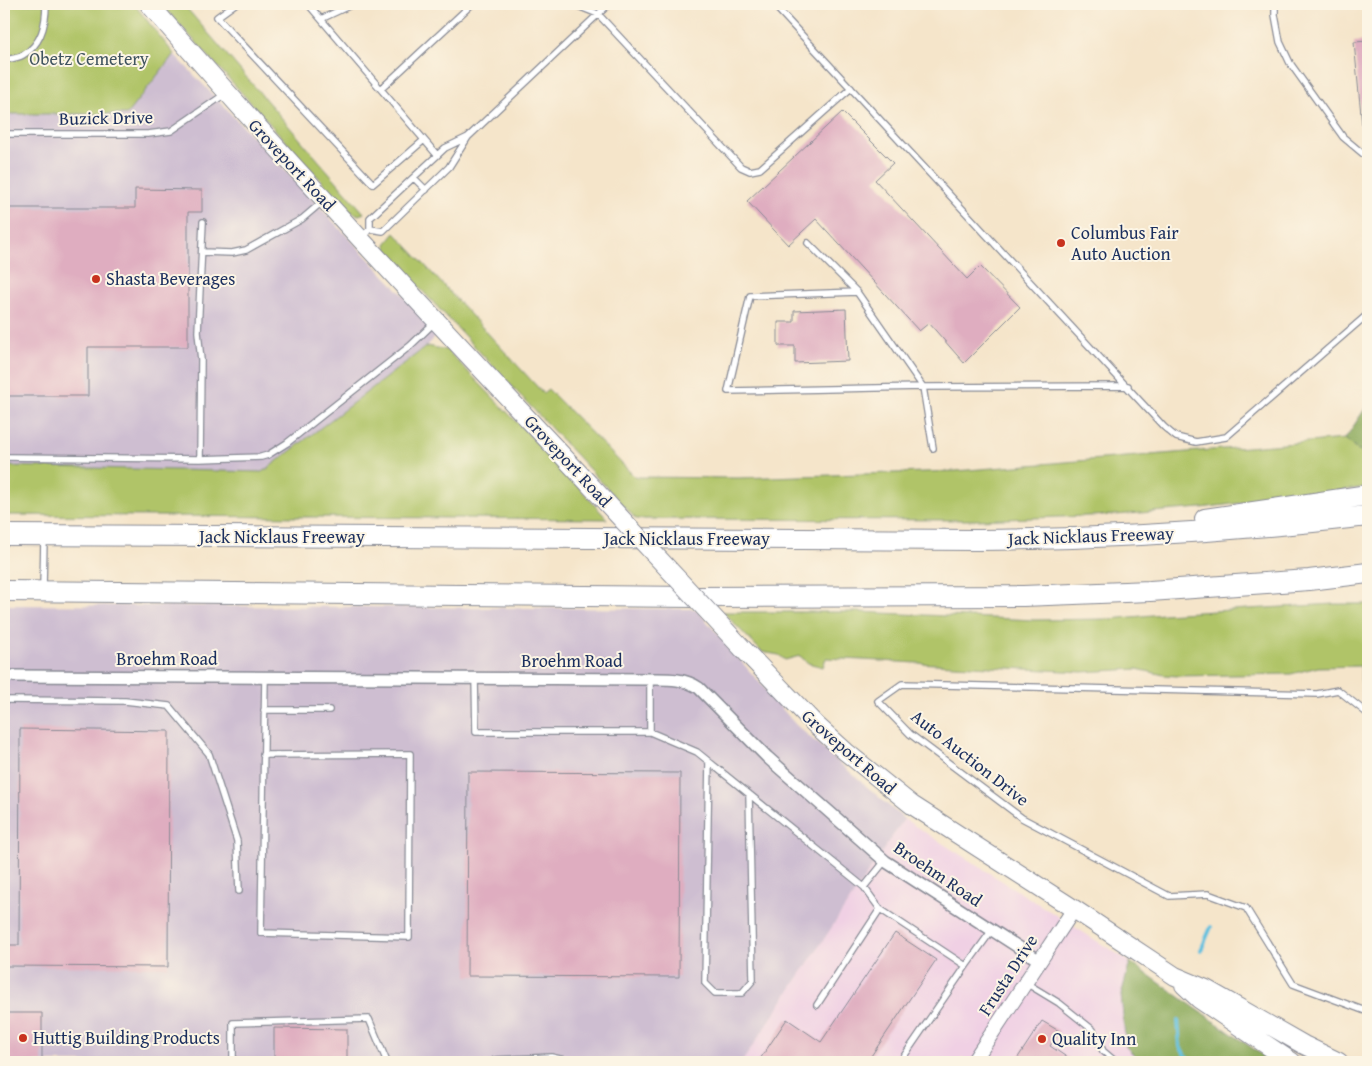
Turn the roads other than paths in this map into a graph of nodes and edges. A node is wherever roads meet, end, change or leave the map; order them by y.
1 (46, 4) edge
2 (149, 4) edge
3 (235, 4) edge
4 (308, 4) edge
5 (353, 4) edge
6 (472, 4) edge
7 (573, 4) edge
8 (609, 4) edge
9 (773, 4) edge
10 (1275, 4) edge
11 (598, 14) junction
12 (321, 19) junction
13 (4, 60) edge
14 (851, 88) junction
15 (381, 89) junction
16 (226, 93) junction
17 (4, 134) edge
18 (468, 137) junction
19 (424, 140) junction
20 (437, 156) junction
21 (1368, 158) edge
22 (414, 178) junction
23 (426, 190) junction
24 (325, 200) junction
25 (203, 222) dead end
26 (365, 234) junction
27 (808, 243) dead end
28 (202, 252) junction
29 (857, 292) junction
30 (1368, 314) edge
31 (437, 320) junction
32 (1128, 386) junction
33 (923, 387) junction
34 (933, 448) dead end
35 (4, 457) edge
36 (200, 459) junction
37 (1368, 495) edge
38 (1368, 516) edge
39 (4, 535) edge
40 (44, 535) junction
41 (1071, 539) junction
42 (1368, 573) edge
43 (1309, 580) junction
44 (1368, 586) edge
45 (4, 591) edge
46 (43, 592) junction
47 (4, 676) edge
48 (264, 677) junction
49 (475, 678) junction
50 (650, 679) junction
51 (4, 700) edge
52 (264, 710) junction
53 (329, 710) dead end
54 (1368, 714) edge
55 (650, 732) junction
56 (263, 755) junction
57 (709, 762) junction
58 (749, 794) junction
59 (885, 861) junction
60 (864, 888) junction
61 (239, 891) dead end
62 (1074, 909) junction
63 (880, 910) junction
64 (992, 930) junction
65 (1040, 961) junction
66 (966, 966) junction
67 (1175, 976) junction
68 (1026, 983) junction
69 (817, 1005) dead end
70 (1368, 1012) edge
71 (233, 1062) edge
72 (387, 1062) edge
73 (494, 1062) edge
74 (573, 1062) edge
75 (900, 1062) edge
76 (973, 1062) edge
77 (1116, 1062) edge
78 (1292, 1062) edge
79 (1339, 1062) edge

1 - 13 lane
2 - 16 main road, Groveport Road
3 - 19 lane
4 - 12 lane
5 - 12 lane
6 - 15 lane
7 - 11 lane
8 - 11 lane
9 - 14 lane
10 - 21 lane
11 - 14 lane
11 - 18 lane
12 - 15 lane
14 - 32 lane
15 - 19 lane
16 - 17 lane, Buzick Drive
16 - 24 main road, Groveport Road
18 - 20 lane
18 - 23 lane
19 - 20 lane
20 - 22 lane
22 - 23 lane
22 - 26 lane
23 - 26 lane
24 - 26 main road, Groveport Road
24 - 28 lane
25 - 28 lane
26 - 31 main road, Groveport Road
27 - 29 lane
28 - 36 lane
29 - 33 lane
29 - 33 lane
30 - 32 lane
31 - 36 lane
31 - 62 main road, Groveport Road, bridge
32 - 33 lane
33 - 34 lane
35 - 36 lane
37 - 41 highway
38 - 41 highway, Jack Nicklaus Freeway
39 - 40 highway, Jack Nicklaus Freeway
40 - 41 highway, Jack Nicklaus Freeway
40 - 46 lane
42 - 43 highway
43 - 44 highway
43 - 46 highway
45 - 46 highway
47 - 48 street, Broehm Road
48 - 49 street, Broehm Road
48 - 52 lane
49 - 50 street, Broehm Road
49 - 55 lane
50 - 55 lane
50 - 59 street, Broehm Road
51 - 61 lane
52 - 53 lane
52 - 56 lane
54 - 70 lane, Auto Auction Drive
55 - 57 lane
56 - 56 lane
57 - 58 lane
57 - 58 lane
58 - 60 lane
59 - 60 lane
59 - 64 street, Broehm Road
60 - 63 lane
62 - 65 street, Frusta Drive
62 - 67 main road, Groveport Road
63 - 66 lane
63 - 69 lane
64 - 65 street, Broehm Road
64 - 66 lane
65 - 68 street, Frusta Drive
66 - 75 lane
67 - 78 main road, Groveport Road
67 - 79 main road, Groveport Road
68 - 76 street, Frusta Drive
68 - 77 lane
71 - 72 lane
73 - 74 lane

